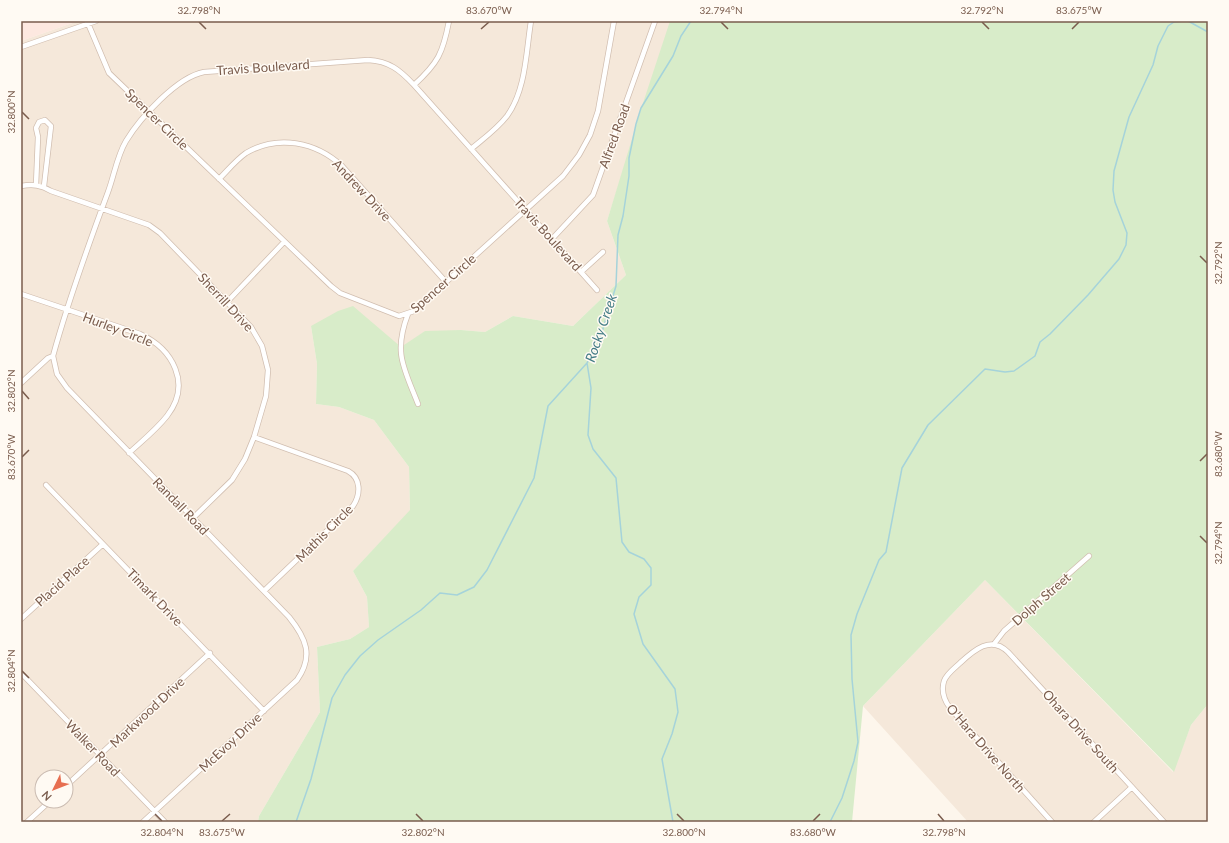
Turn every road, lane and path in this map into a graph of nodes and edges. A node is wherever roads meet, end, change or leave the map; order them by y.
1 (96, 21) edge
2 (449, 21) edge
3 (531, 21) edge
4 (614, 21) edge
5 (655, 21) edge
6 (87, 22) edge
7 (21, 47) edge
8 (414, 85) junction
9 (150, 112) junction
10 (471, 149) junction
11 (219, 179) junction
12 (36, 185) junction
13 (21, 186) edge
14 (44, 186) junction
15 (102, 208) junction
16 (526, 210) junction
17 (552, 239) junction
18 (284, 242) junction
19 (603, 252) dead end
20 (581, 272) junction
21 (446, 282) junction
22 (597, 290) dead end
23 (21, 294) edge
24 (227, 302) junction
25 (67, 309) junction
26 (408, 314) junction
27 (53, 356) junction
28 (21, 383) edge
29 (418, 404) dead end
30 (254, 437) junction
31 (129, 453) junction
32 (46, 484) dead end
33 (193, 518) junction
34 (103, 544) junction
35 (1089, 556) dead end
36 (264, 591) junction
37 (21, 619) edge
38 (994, 644) junction
39 (210, 654) junction
40 (306, 656) joint
41 (21, 673) edge
42 (264, 711) junction
43 (100, 755) junction
44 (74, 779) edge
45 (1132, 787) junction
46 (41, 809) edge
47 (155, 811) junction
48 (27, 822) edge
49 (143, 822) edge
50 (165, 822) edge
51 (1052, 822) edge
52 (1094, 822) edge
53 (1164, 822) edge

1 - 6 street
2 - 8 street
3 - 10 street
4 - 16 street, Spencer Circle
5 - 17 street, Alfred Road
6 - 7 street
6 - 9 street, Spencer Circle
8 - 9 street, Travis Boulevard
8 - 10 street, Travis Boulevard
9 - 11 street, Spencer Circle
9 - 15 street, Travis Boulevard
10 - 16 street, Travis Boulevard
11 - 18 street, Spencer Circle
11 - 21 street, Andrew Drive
12 - 13 street
12 - 14 street
12 - 14 street
14 - 15 street
15 - 24 street, Sherrill Drive
15 - 25 street, Travis Boulevard
16 - 17 street, Travis Boulevard
16 - 21 street, Spencer Circle
17 - 20 street, Travis Boulevard
18 - 24 street
18 - 26 street, Spencer Circle
19 - 20 street
20 - 22 street, Travis Boulevard
21 - 26 street, Spencer Circle
23 - 25 street, Hurley Circle
24 - 30 street, Sherrill Drive
25 - 27 street, Travis Boulevard
25 - 31 street, Hurley Circle
26 - 29 street
27 - 28 street
27 - 31 street, Randall Road
30 - 33 street, Sherrill Drive
30 - 36 street, Mathis Circle
31 - 33 street, Randall Road
32 - 34 street, Timark Drive
33 - 36 street, Randall Road
34 - 37 street, Placid Place
34 - 39 street, Timark Drive
35 - 38 street, Dolph Street
36 - 40 street, Randall Road
38 - 45 street, Ohara Drive South
38 - 51 street, O’Hara Drive North
39 - 42 street, Timark Drive
39 - 43 street, Markwood Drive
40 - 42 street, McEvoy Drive
41 - 43 street, Walker Road
42 - 47 street, McEvoy Drive
43 - 44 street, Markwood Drive
43 - 47 street, Walker Road
45 - 52 street
45 - 53 street, Ohara Drive South
46 - 48 street
47 - 49 street, McEvoy Drive
47 - 50 street, Walker Road

